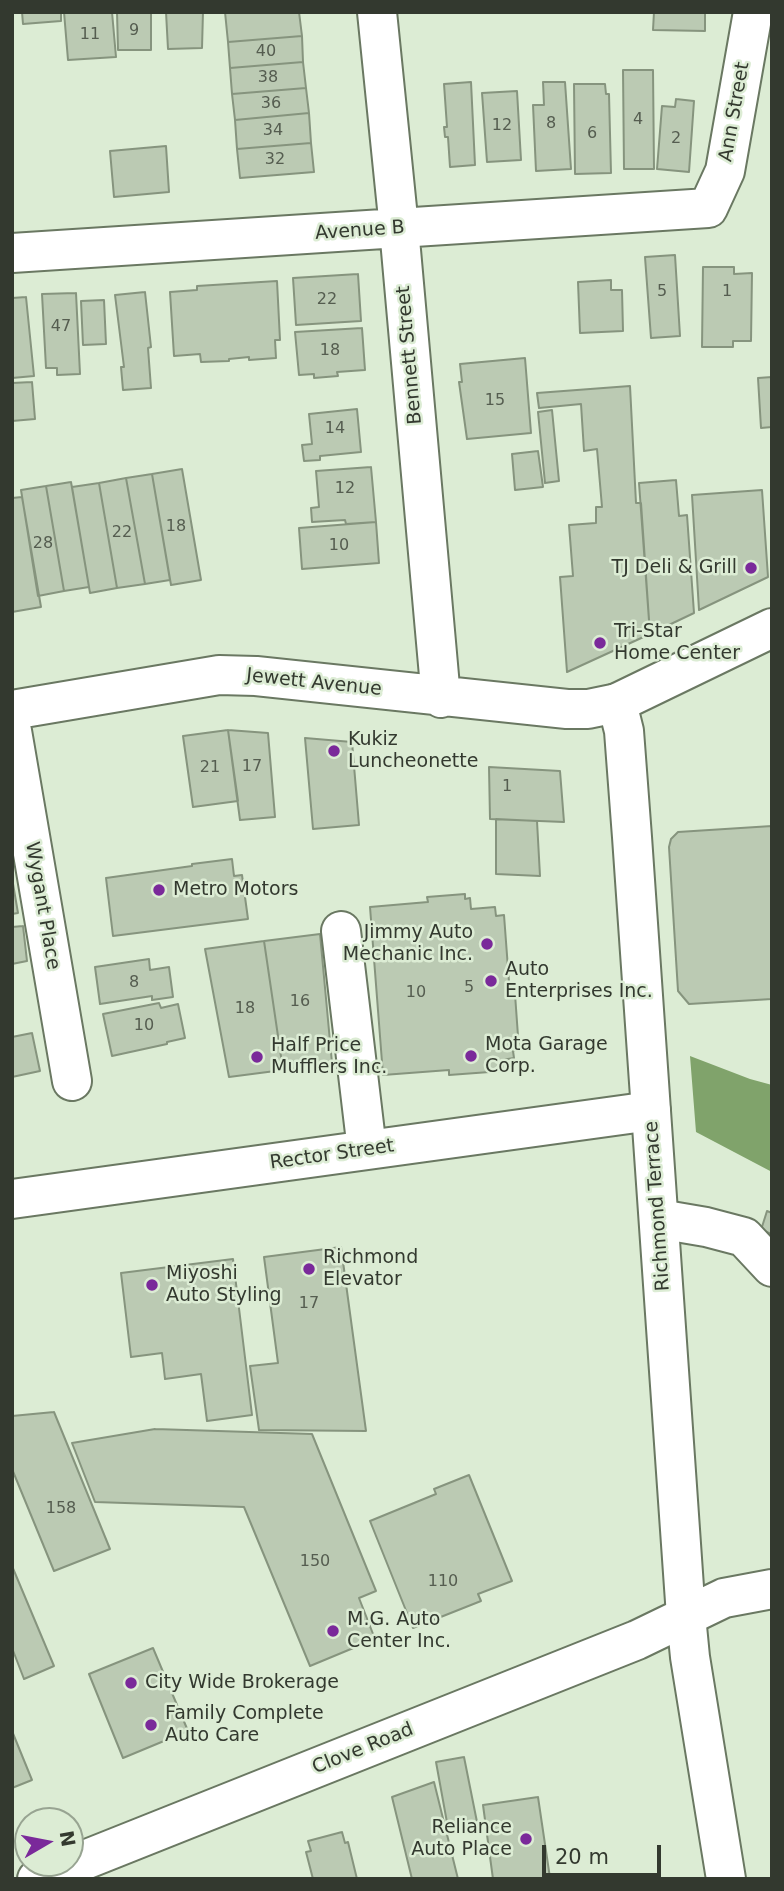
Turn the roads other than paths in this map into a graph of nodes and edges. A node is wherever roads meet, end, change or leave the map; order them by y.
1 (377, 12) edge
2 (753, 12) edge
3 (708, 208) joint
4 (399, 228) junction
5 (12, 253) edge
6 (772, 628) edge
7 (441, 698) junction
8 (617, 702) junction
9 (12, 710) edge
10 (12, 731) edge
11 (341, 931) dead end
12 (72, 1082) dead end
13 (651, 1111) junction
14 (367, 1150) junction
15 (12, 1199) edge
16 (659, 1219) junction
17 (772, 1267) edge
18 (772, 1589) edge
19 (686, 1616) junction
20 (37, 1879) edge
21 (726, 1879) edge

1 - 4 street, Bennett Street
2 - 3 street, Ann Street
3 - 4 street, Avenue B
4 - 5 street, Avenue B
4 - 7 street, Bennett Street
6 - 8 street
7 - 8 street, Jewett Avenue
7 - 9 street, Jewett Avenue
8 - 13 street, Richmond Terrace
10 - 12 street, Wygant Place
11 - 14 street
13 - 14 street, Rector Street
13 - 16 street, Richmond Terrace
14 - 15 street, Rector Street
16 - 17 street
16 - 19 street, Richmond Terrace
18 - 19 street, Clove Road
19 - 20 street, Clove Road
19 - 21 street, Richmond Terrace

